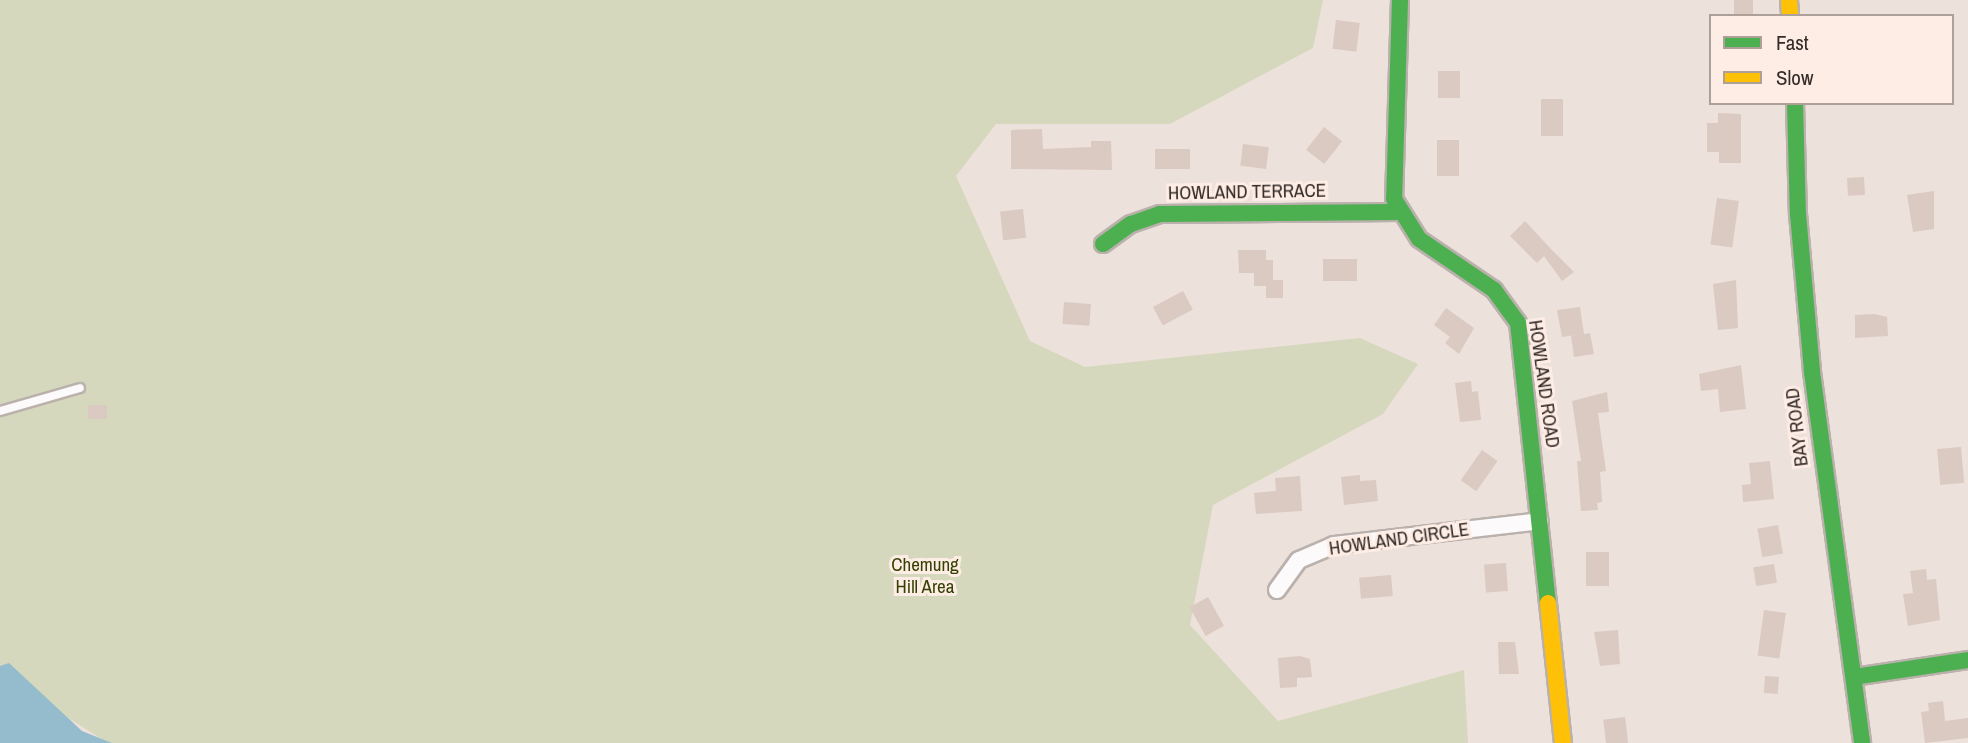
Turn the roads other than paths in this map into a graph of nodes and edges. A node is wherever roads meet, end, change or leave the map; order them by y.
1 (1400, 0) edge
2 (1795, 105) edge
3 (1399, 212) junction
4 (1103, 244) dead end
5 (80, 388) dead end
6 (0, 411) edge
7 (1540, 521) junction
8 (1277, 590) dead end
9 (1968, 660) edge
10 (1854, 677) junction
11 (1563, 743) edge
12 (1862, 743) edge

1 - 3 street
2 - 10 street, BAY ROAD
3 - 4 street, HOWLAND TERRACE
3 - 7 street, HOWLAND ROAD
5 - 6 lane
7 - 8 street, HOWLAND CIRCLE
7 - 11 street, HOWLAND ROAD
9 - 10 street
10 - 12 street, BAY ROAD

